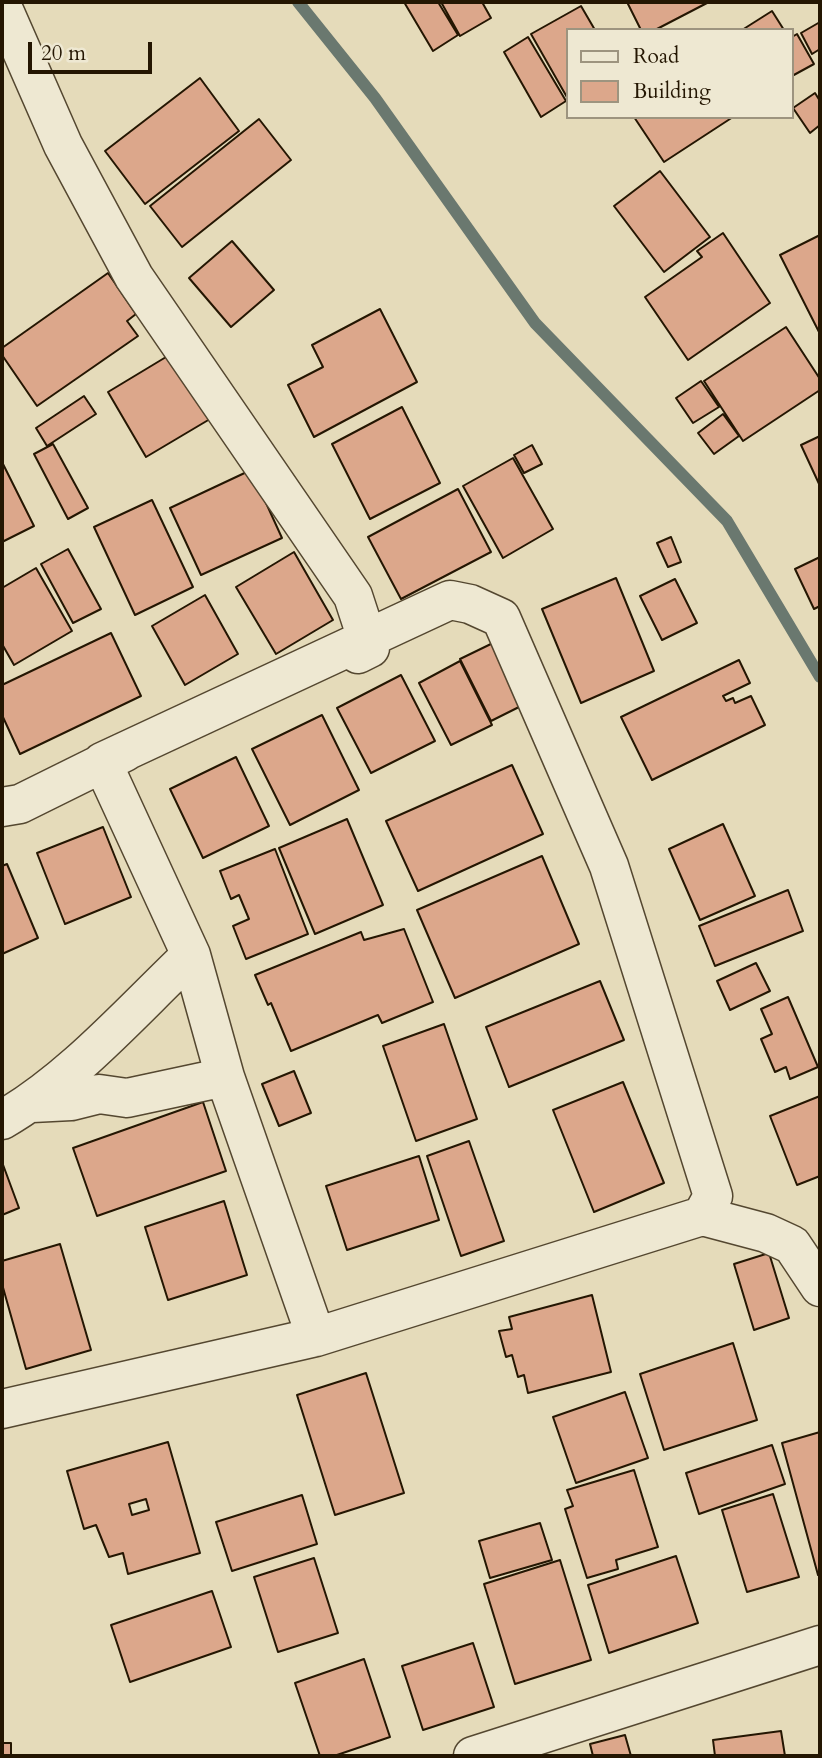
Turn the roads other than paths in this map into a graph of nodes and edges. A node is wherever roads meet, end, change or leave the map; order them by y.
1 (2, 6) edge
2 (102, 762) junction
3 (2, 807) edge
4 (191, 955) junction
5 (225, 1077) junction
6 (17, 1111) edge
7 (702, 1216) junction
8 (820, 1287) edge
9 (316, 1337) junction
10 (2, 1409) edge
11 (820, 1645) edge
12 (473, 1756) edge

1 - 2 street
2 - 3 street
2 - 4 street
2 - 7 street
4 - 5 street
4 - 6 street
5 - 6 street
5 - 9 street
7 - 8 street
7 - 9 street
9 - 10 street
11 - 12 street

